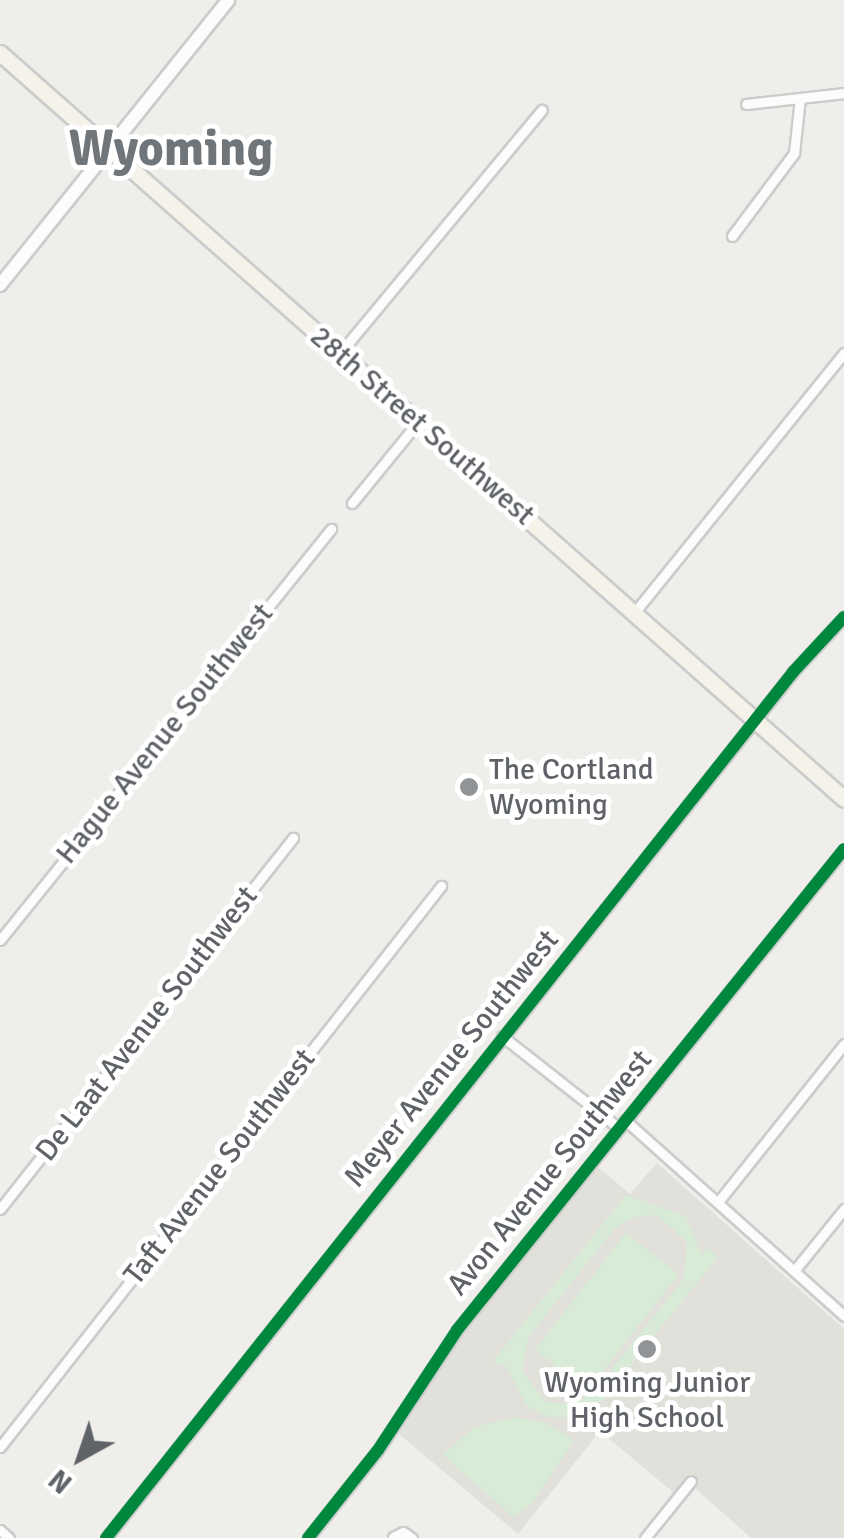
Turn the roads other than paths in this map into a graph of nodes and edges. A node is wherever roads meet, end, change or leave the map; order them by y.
1 (228, 0) edge
2 (0, 53) edge
3 (844, 93) edge
4 (800, 98) junction
5 (746, 104) dead end
6 (542, 110) dead end
7 (108, 148) junction
8 (732, 236) dead end
9 (0, 285) edge
10 (844, 353) edge
11 (340, 354) junction
12 (418, 422) junction
13 (352, 503) dead end
14 (331, 529) dead end
15 (634, 613) junction
16 (844, 617) edge
17 (755, 720) junction
18 (844, 798) edge
19 (294, 838) dead end
20 (844, 848) edge
21 (440, 886) dead end
22 (0, 940) edge
23 (502, 1036) junction
24 (844, 1044) edge
25 (622, 1124) junction
26 (718, 1202) junction
27 (844, 1208) edge
28 (0, 1209) edge
29 (794, 1272) junction
30 (844, 1296) edge
31 (834, 1308) junction
32 (844, 1316) edge
33 (0, 1447) edge
34 (691, 1481) dead end
35 (0, 1531) edge
36 (649, 1536) edge
37 (9, 1538) edge
38 (106, 1538) edge
39 (308, 1538) edge

1 - 7 street
2 - 7 main road, 28th Street Southwest
3 - 4 street
4 - 5 street
4 - 8 street
6 - 11 street
7 - 9 street
7 - 11 main road, 28th Street Southwest
10 - 15 street
11 - 12 main road, 28th Street Southwest
12 - 13 street
12 - 15 main road, 28th Street Southwest
14 - 22 street, Hague Avenue Southwest
15 - 17 main road, 28th Street Southwest
16 - 17 street, Meyer Avenue Southwest
17 - 18 main road, 28th Street Southwest
17 - 23 street, Meyer Avenue Southwest
19 - 28 street, De Laat Avenue Southwest
20 - 25 street, Avon Avenue Southwest
21 - 33 street, Taft Avenue Southwest
23 - 25 street
23 - 38 street, Meyer Avenue Southwest
24 - 26 street
25 - 26 street
25 - 39 street, Avon Avenue Southwest
26 - 29 street
27 - 29 street
29 - 31 street
30 - 31 street
31 - 32 street
34 - 36 street
35 - 37 street

